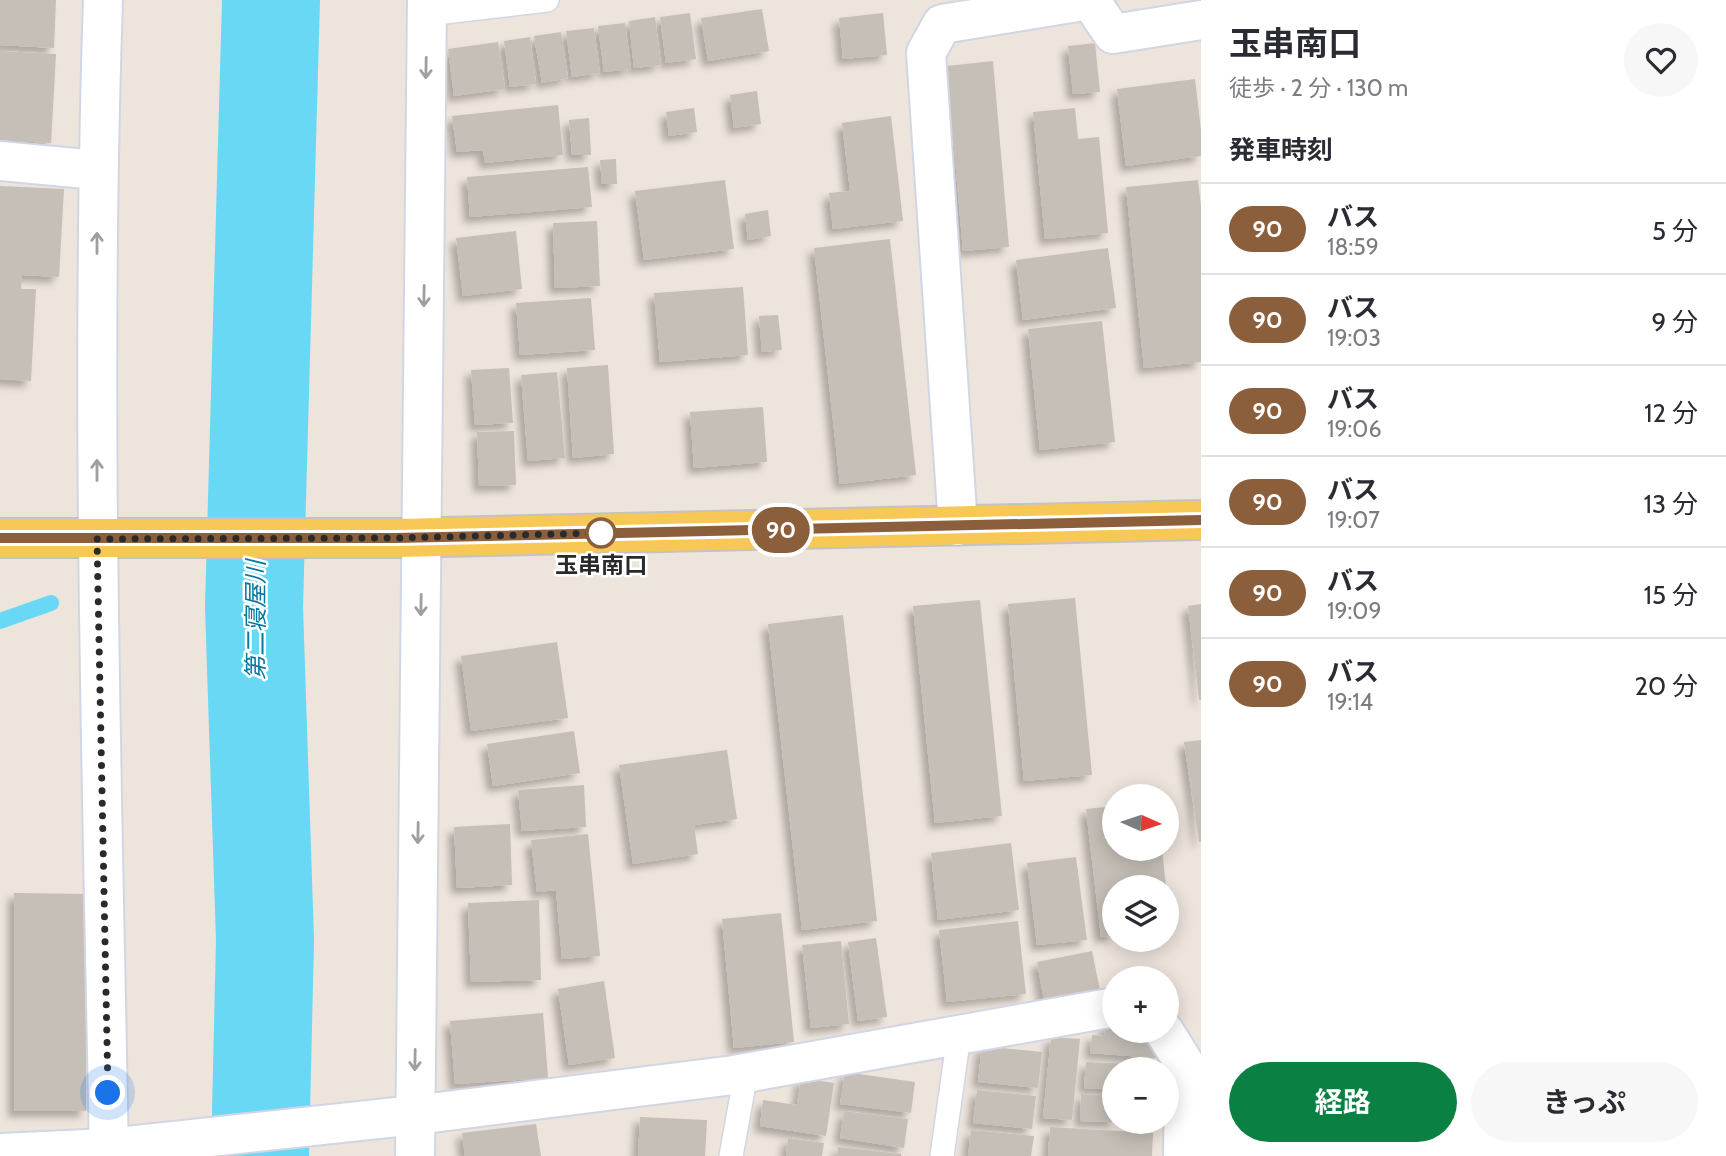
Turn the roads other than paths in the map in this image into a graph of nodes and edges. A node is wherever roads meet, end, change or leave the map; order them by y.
1 (103, 0) edge
2 (547, 0) edge
3 (1090, 0) edge
4 (427, 7) edge
5 (1201, 20) edge
6 (0, 161) edge
7 (97, 170) junction
8 (1201, 520) edge
9 (958, 526) junction
10 (409, 537) junction
11 (0, 538) edge
12 (109, 539) junction
13 (1102, 1009) edge
14 (959, 1035) junction
15 (1172, 1043) edge
16 (746, 1073) junction
17 (415, 1115) junction
18 (109, 1152) edge
19 (0, 1153) edge
20 (415, 1156) edge
21 (731, 1156) edge
22 (942, 1156) edge
23 (1183, 1156) edge

1 - 7 street
2 - 4 lane
3 - 5 street
3 - 9 street
4 -> 10 street
6 - 7 street
12 -> 7 street
8 - 9 main road
9 - 10 main road
10 - 12 main road
10 -> 17 street
11 - 12 main road
12 - 18 street
13 - 14 street
14 - 16 street
14 - 22 lane
15 - 23 street
16 - 17 street
16 - 21 lane
17 - 18 street
17 - 20 street
18 - 19 street

